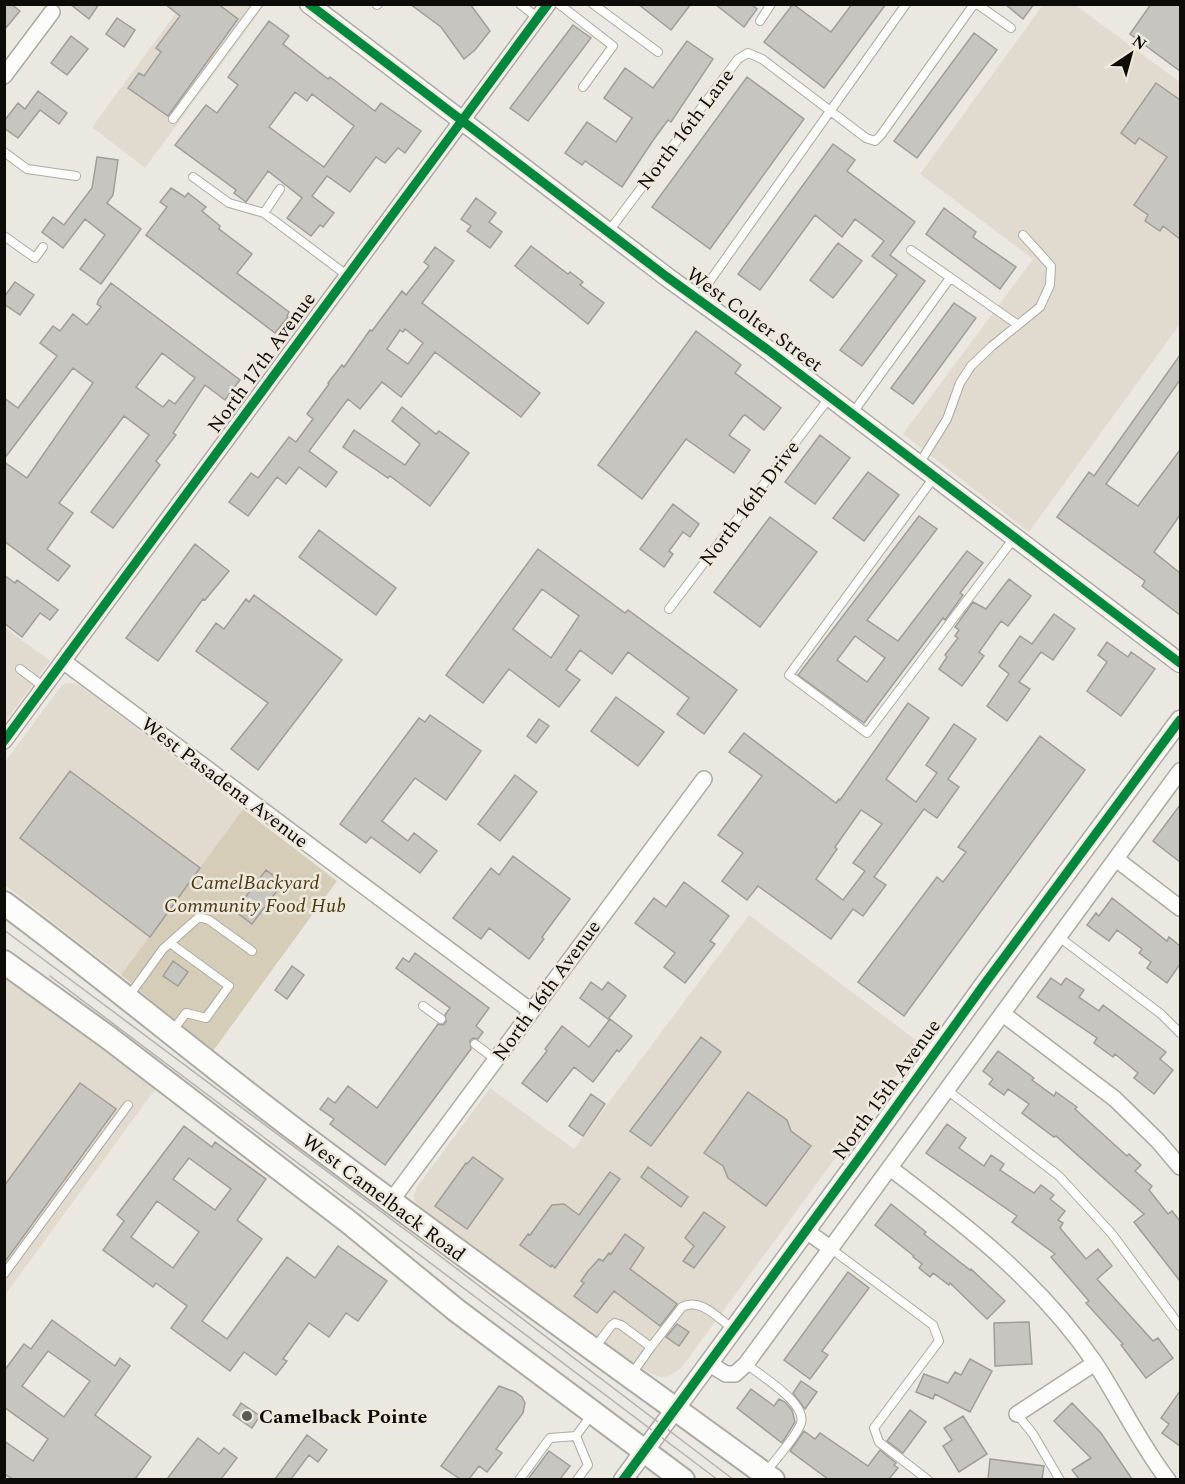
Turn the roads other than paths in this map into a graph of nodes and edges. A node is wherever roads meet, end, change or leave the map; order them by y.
1 (258, 4) edge
2 (309, 4) edge
3 (520, 4) edge
4 (548, 4) edge
5 (559, 4) edge
6 (593, 4) edge
7 (771, 4) edge
8 (906, 4) edge
9 (976, 4) edge
10 (52, 12) dead end
11 (538, 18) junction
12 (760, 21) dead end
13 (1011, 28) dead end
14 (657, 52) dead end
15 (4, 76) edge
16 (583, 87) dead end
17 (830, 111) junction
18 (173, 119) dead end
19 (462, 121) junction
20 (4, 152) edge
21 (76, 176) dead end
22 (193, 177) dead end
23 (280, 189) dead end
24 (264, 213) junction
25 (608, 232) junction
26 (1023, 235) dead end
27 (4, 236) edge
28 (43, 247) dead end
29 (911, 250) dead end
30 (348, 276) junction
31 (950, 278) junction
32 (698, 298) junction
33 (1018, 325) junction
34 (830, 397) junction
35 (852, 414) junction
36 (919, 464) junction
37 (935, 476) junction
38 (1015, 537) junction
39 (669, 609) dead end
40 (63, 661) junction
41 (1180, 663) edge
42 (20, 669) dead end
43 (44, 687) junction
44 (1180, 720) edge
45 (4, 741) edge
46 (704, 779) dead end
47 (1178, 780) edge
48 (1116, 859) junction
49 (4, 903) edge
50 (1180, 908) edge
51 (1059, 937) junction
52 (170, 943) junction
53 (252, 951) dead end
54 (4, 962) edge
55 (128, 997) junction
56 (423, 1006) dead end
57 (531, 1011) junction
58 (1003, 1014) junction
59 (441, 1019) dead end
60 (172, 1032) junction
61 (1180, 1033) edge
62 (475, 1044) dead end
63 (495, 1059) junction
64 (947, 1090) junction
65 (128, 1105) dead end
66 (1180, 1167) edge
67 (890, 1168) junction
68 (391, 1201) junction
69 (805, 1230) junction
70 (831, 1248) junction
71 (4, 1274) edge
72 (1180, 1326) edge
73 (733, 1329) junction
74 (651, 1347) junction
75 (593, 1350) junction
76 (1095, 1362) junction
77 (708, 1363) junction
78 (746, 1364) junction
79 (630, 1376) junction
80 (675, 1409) junction
81 (592, 1413) junction
82 (1017, 1414) joint
83 (576, 1436) junction
84 (644, 1451) junction
85 (769, 1477) edge
86 (519, 1479) edge
87 (577, 1479) edge
88 (623, 1479) edge
89 (683, 1479) edge
90 (928, 1479) edge
91 (1060, 1479) edge
92 (1168, 1479) edge

1 - 18 lane
2 - 19 street, West Colter Street
3 - 11 lane
4 - 11 street, North 17th Avenue
5 - 16 lane
6 - 14 lane
7 - 12 lane
8 - 17 lane
9 - 13 lane
9 - 17 lane, North 16th Lane
10 - 15 street
11 - 19 street, North 17th Avenue
17 - 25 lane, North 16th Lane
17 - 32 lane
19 - 25 street, West Colter Street
19 - 30 street, North 17th Avenue
20 - 21 lane
22 - 24 lane
23 - 24 lane
24 - 30 lane
25 - 32 street, West Colter Street
26 - 33 lane
27 - 28 lane
29 - 31 lane
30 - 40 street, North 17th Avenue
31 - 33 lane
31 - 35 lane
32 - 34 street, West Colter Street
33 - 36 lane
34 - 35 street, West Colter Street
34 - 39 lane, North 16th Drive
35 - 36 street, West Colter Street
36 - 37 street, West Colter Street
37 - 38 street, West Colter Street
37 - 38 lane
38 - 41 street, West Colter Street
40 - 43 street, North 17th Avenue
40 - 57 street, West Pasadena Avenue
42 - 43 lane
43 - 45 street, North 17th Avenue
44 - 69 street, North 15th Avenue
46 - 57 street, North 16th Avenue
47 - 48 street
48 - 50 street
48 - 51 street
49 - 55 main road, West Camelback Road
51 - 58 street
51 - 61 lane
52 - 53 lane
52 - 55 lane
52 - 60 lane
54 - 81 main road, West Camelback Road
55 - 60 main road, West Camelback Road
56 - 59 lane
57 - 63 street, North 16th Avenue
58 - 64 street
58 - 66 street
60 - 68 main road, West Camelback Road
62 - 63 lane
63 - 68 street, North 16th Avenue
64 - 67 street
64 - 72 lane
65 - 71 lane
67 - 70 street
67 - 76 street
68 - 75 main road, West Camelback Road
69 - 70 street
69 - 73 street, North 15th Avenue
70 - 78 street
70 - 90 lane
73 - 74 lane
73 - 77 street, North 15th Avenue
74 - 75 lane
74 - 79 lane
75 - 79 main road, West Camelback Road
76 - 82 street
76 - 92 street
77 - 78 street
77 - 80 street, North 15th Avenue
78 - 85 lane
79 - 80 main road, West Camelback Road
80 - 84 street, North 15th Avenue
80 - 85 main road, West Camelback Road
81 - 83 lane
81 - 84 main road, West Camelback Road
82 - 91 lane
83 - 86 lane
83 - 87 lane
84 - 88 street, North 15th Avenue
84 - 89 main road, West Camelback Road

